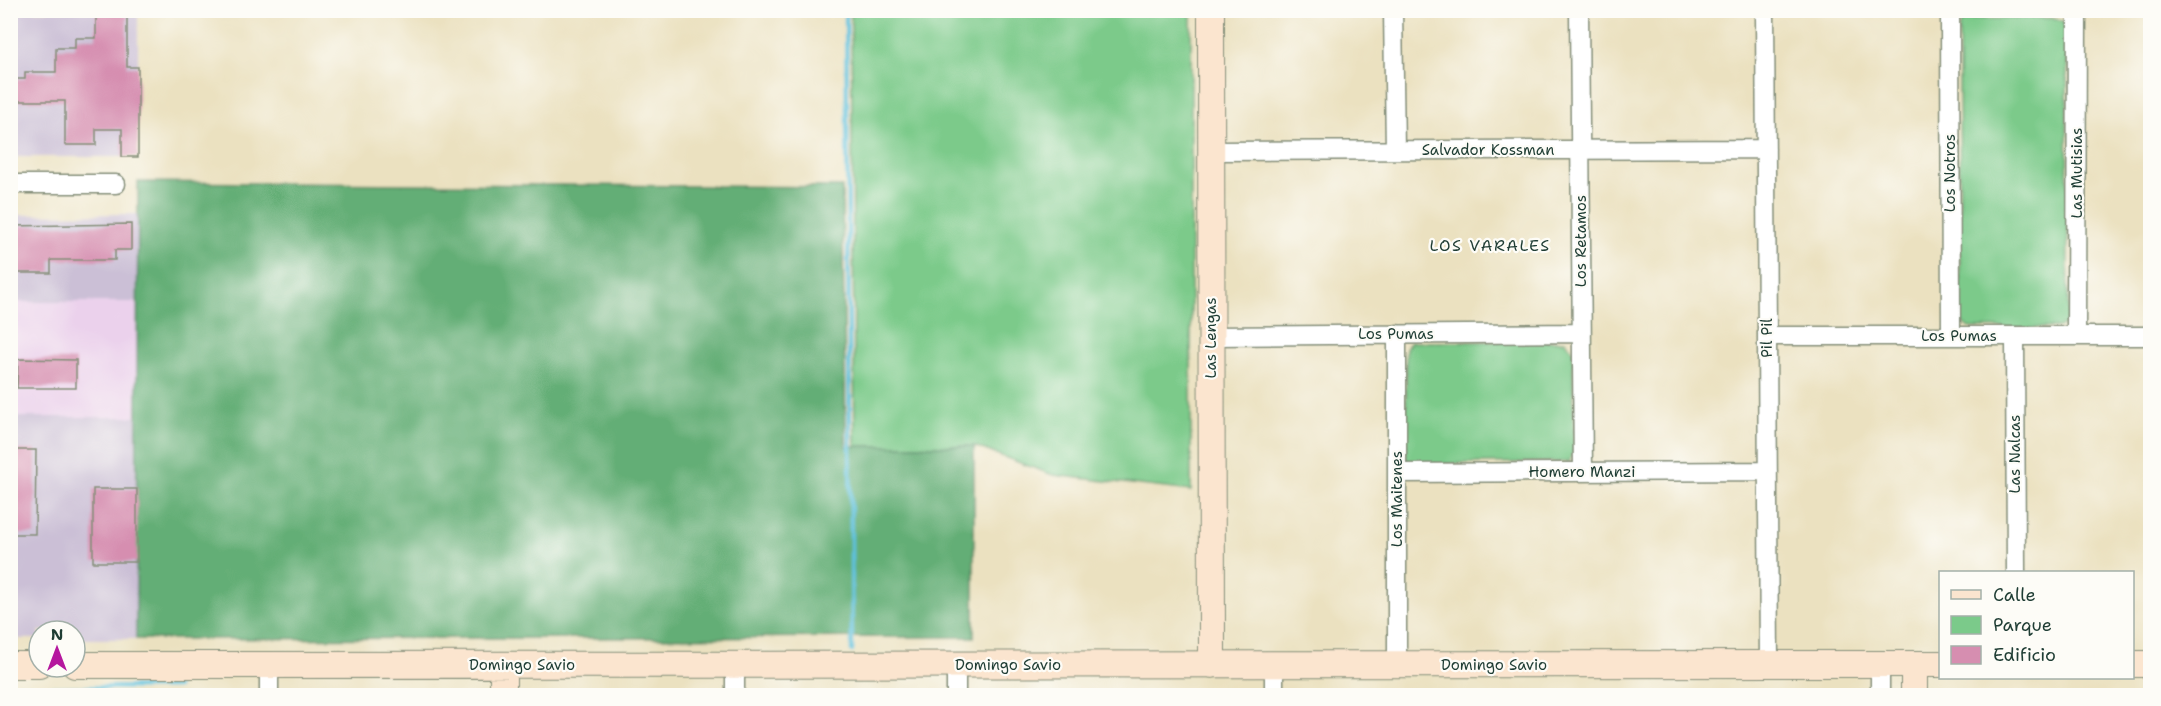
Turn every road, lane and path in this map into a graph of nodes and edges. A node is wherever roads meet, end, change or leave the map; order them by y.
1 (1211, 10) edge
2 (1393, 10) edge
3 (1579, 10) edge
4 (1765, 10) edge
5 (1950, 10) edge
6 (2077, 10) edge
7 (1580, 149) junction
8 (1766, 149) junction
9 (1395, 150) junction
10 (1211, 151) junction
11 (10, 184) edge
12 (116, 184) dead end
13 (1582, 333) junction
14 (1397, 334) junction
15 (1211, 336) junction
16 (1767, 336) junction
17 (1951, 336) junction
18 (2015, 336) junction
19 (2076, 336) junction
20 (2151, 336) edge
21 (1768, 471) junction
22 (1583, 472) junction
23 (1397, 473) junction
24 (2016, 571) edge
25 (1880, 664) junction
26 (1914, 664) junction
27 (1939, 664) edge
28 (2134, 664) edge
29 (2151, 664) edge
30 (10, 665) edge
31 (27, 665) edge
32 (87, 665) edge
33 (269, 665) junction
34 (503, 665) junction
35 (735, 665) junction
36 (956, 665) junction
37 (1212, 665) junction
38 (1274, 665) junction
39 (1397, 665) junction
40 (1769, 665) junction
41 (269, 696) edge
42 (503, 696) edge
43 (735, 696) edge
44 (956, 696) edge
45 (1274, 696) edge
46 (1880, 696) edge
47 (1914, 696) edge

1 - 10 street, Las Lengas
2 - 9 street
3 - 7 street, Los Retamos
4 - 8 street, Pil Pil
5 - 17 street, Los Notros
6 - 19 street, Las Mutisias
7 - 8 street, Salvador Kossman
7 - 9 street, Salvador Kossman
7 - 13 street, Los Retamos
8 - 16 street, Pil Pil
9 - 10 street, Salvador Kossman
10 - 15 street, Las Lengas
11 - 12 street
13 - 14 street, Los Pumas
13 - 22 street, Los Retamos
14 - 15 street, Los Pumas
14 - 23 street, Los Maitenes
15 - 37 street, Las Lengas
16 - 17 street, Los Pumas
16 - 21 street, Pil Pil
17 - 18 street, Los Pumas
18 - 19 street, Los Pumas
18 - 24 street, Las Nalcas
19 - 20 street, Los Pumas
21 - 22 street, Homero Manzi
21 - 40 street, Pil Pil
22 - 23 street, Homero Manzi
23 - 39 street, Los Maitenes
25 - 26 street, Domingo Savio
25 - 40 street, Domingo Savio
25 - 46 street
26 - 27 street, Domingo Savio
26 - 47 street
28 - 29 street
30 - 31 street
32 - 33 street, Domingo Savio
33 - 34 street, Domingo Savio
33 - 41 street
34 - 35 street, Domingo Savio
34 - 42 street
35 - 36 street, Domingo Savio
35 - 43 street
36 - 37 street, Domingo Savio
36 - 44 street
37 - 38 street, Domingo Savio
38 - 39 street, Domingo Savio
38 - 45 street
39 - 40 street, Domingo Savio

